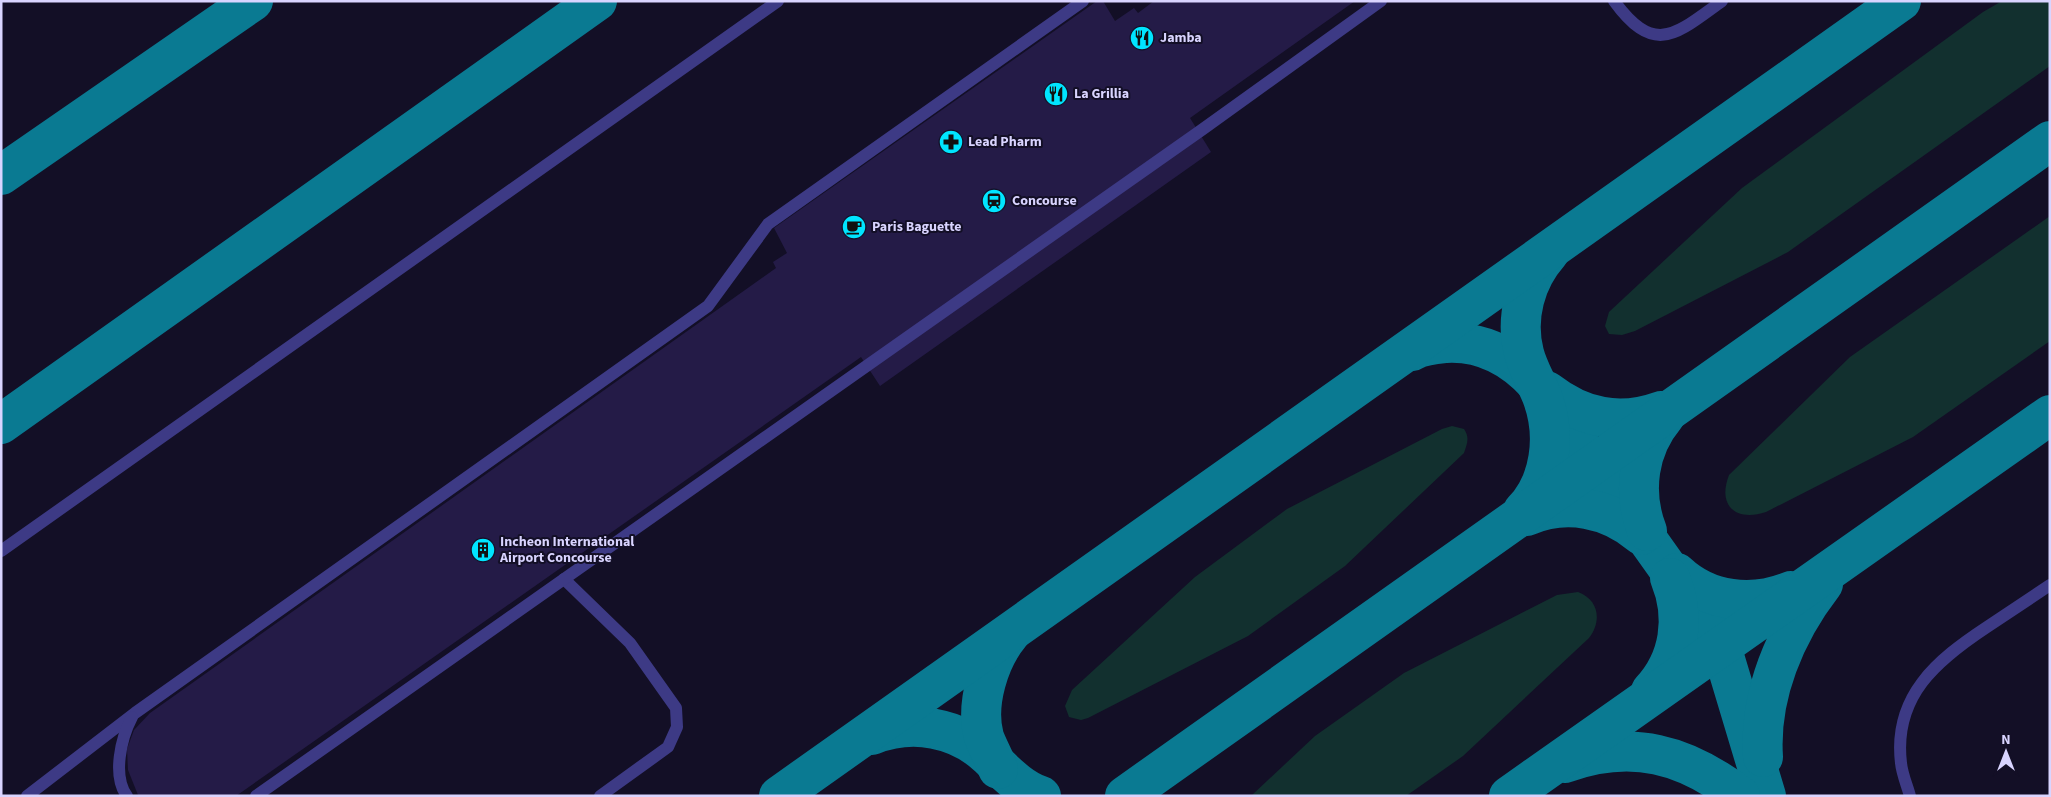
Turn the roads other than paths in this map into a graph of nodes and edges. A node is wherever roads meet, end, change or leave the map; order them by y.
1 (778, 1) edge
2 (1083, 1) edge
3 (1381, 1) edge
4 (1614, 1) edge
5 (1722, 1) edge
6 (1, 551) edge
7 (564, 578) junction
8 (2050, 585) edge
9 (135, 713) junction
10 (27, 796) edge
11 (127, 796) edge
12 (256, 796) edge
13 (600, 796) edge
14 (1910, 796) edge

1 - 6 lane
2 - 9 lane
3 - 7 lane
4 - 5 lane
7 - 12 lane
7 - 13 lane
8 - 14 lane
9 - 10 lane
9 - 11 lane

